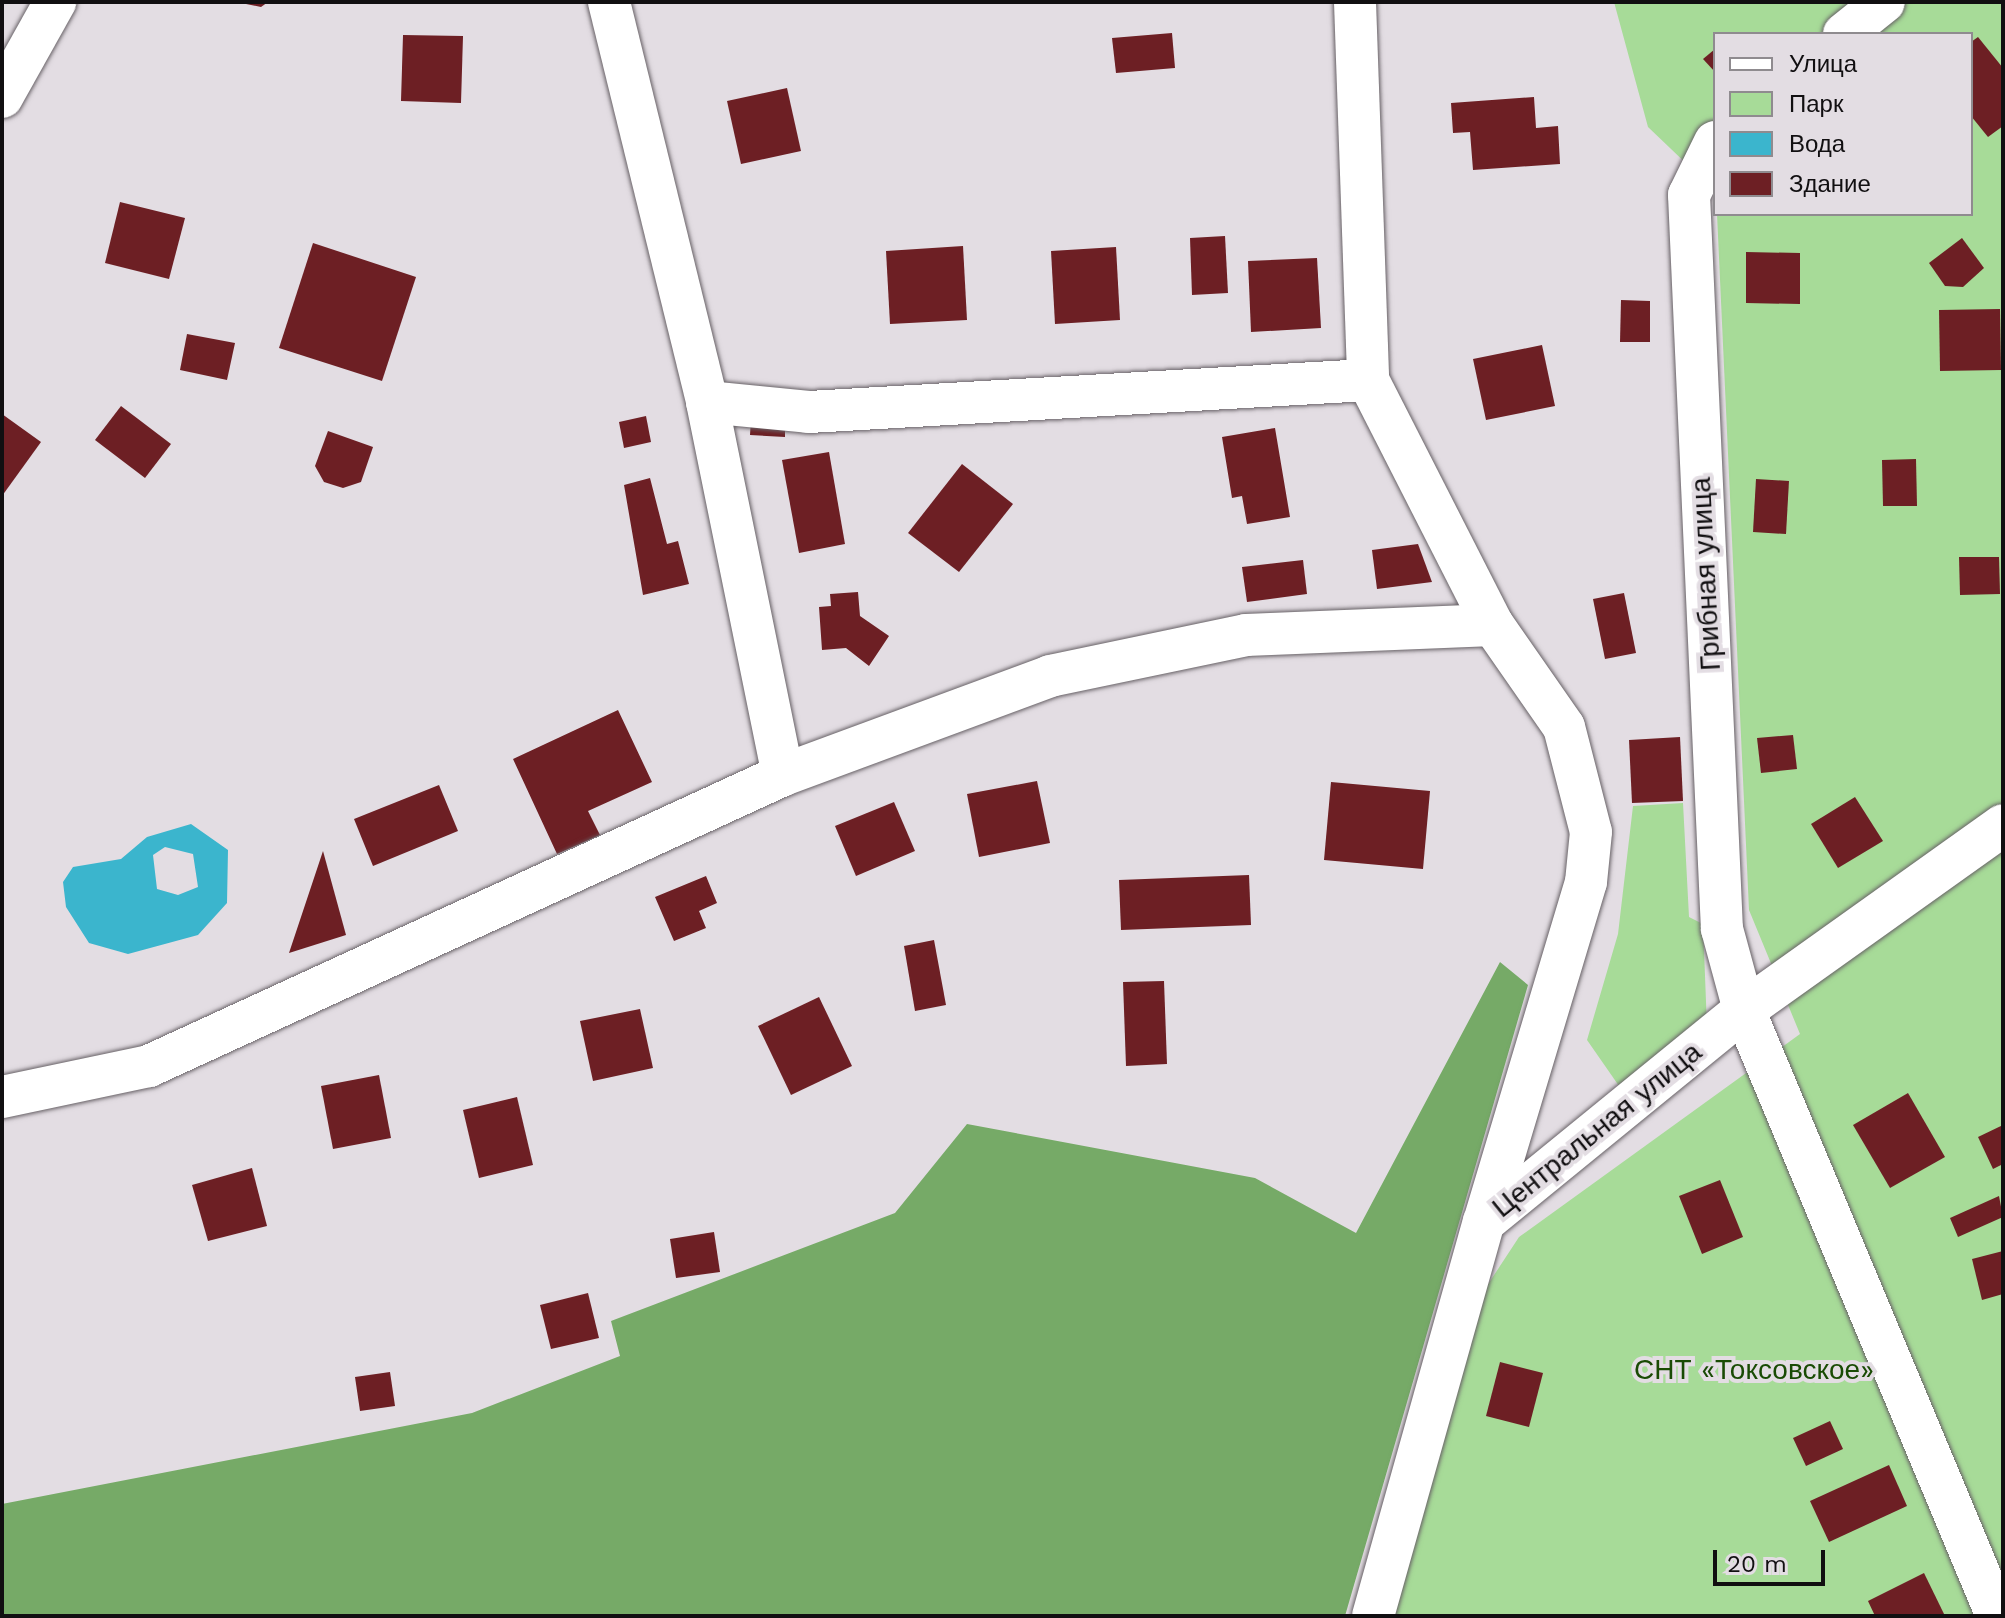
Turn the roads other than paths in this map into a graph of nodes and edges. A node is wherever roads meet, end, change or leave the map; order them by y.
1 (55, 2) edge
2 (609, 2) edge
3 (1355, 2) edge
4 (1884, 2) edge
5 (1846, 32) edge
6 (2, 97) edge
7 (1713, 146) edge
8 (1368, 380) junction
9 (707, 402) junction
10 (1493, 625) junction
11 (783, 775) junction
12 (2003, 825) edge
13 (1744, 1010) junction
14 (2, 1097) edge
15 (1484, 1222) junction
16 (1373, 1616) edge
17 (1997, 1616) edge

1 - 6 street
2 - 9 street
3 - 8 street
4 - 5 street
7 - 13 street, Грибная улица
8 - 9 street
8 - 10 street
9 - 11 street
10 - 11 street
10 - 15 street
11 - 14 street
12 - 13 street, Центральная улица
13 - 15 street, Центральная улица
13 - 17 street, Грибная улица
15 - 16 street, Центральная улица

